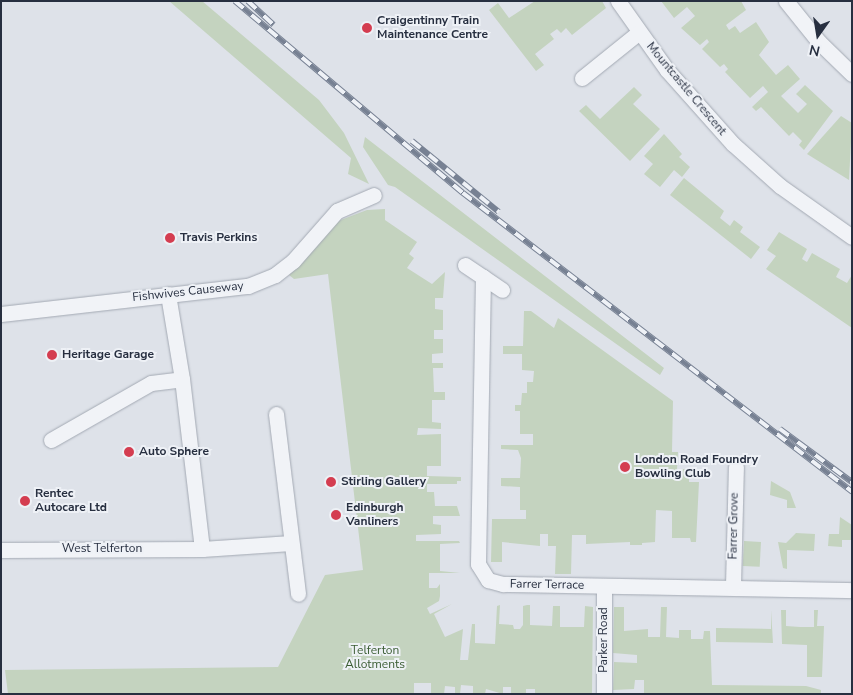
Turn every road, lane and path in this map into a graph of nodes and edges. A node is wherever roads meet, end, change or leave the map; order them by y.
1 (618, 1) edge
2 (786, 1) edge
3 (638, 33) junction
4 (852, 74) edge
5 (582, 78) dead end
6 (374, 196) dead end
7 (852, 237) edge
8 (465, 265) dead end
9 (483, 277) junction
10 (502, 290) dead end
11 (168, 294) junction
12 (1, 314) edge
13 (182, 379) junction
14 (276, 414) dead end
15 (51, 440) dead end
16 (736, 466) dead end
17 (291, 543) junction
18 (202, 548) junction
19 (1, 550) edge
20 (604, 586) junction
21 (733, 586) junction
22 (852, 590) edge
23 (298, 594) dead end
24 (604, 694) edge

1 - 3 street, Mountcastle Crescent
2 - 4 street
3 - 5 street, Mountcastle Crescent
3 - 7 street, Mountcastle Crescent
6 - 11 street, Fishwives Causeway
8 - 9 street
9 - 10 street
9 - 20 street, Farrer Terrace
11 - 12 street, Fishwives Causeway
11 - 13 street
13 - 15 street
13 - 18 street
14 - 17 street
16 - 21 street, Farrer Grove
17 - 18 street, West Telferton
17 - 23 street
18 - 19 street, West Telferton
20 - 21 street, Farrer Terrace
20 - 24 street, Parker Road
21 - 22 street, Farrer Terrace

